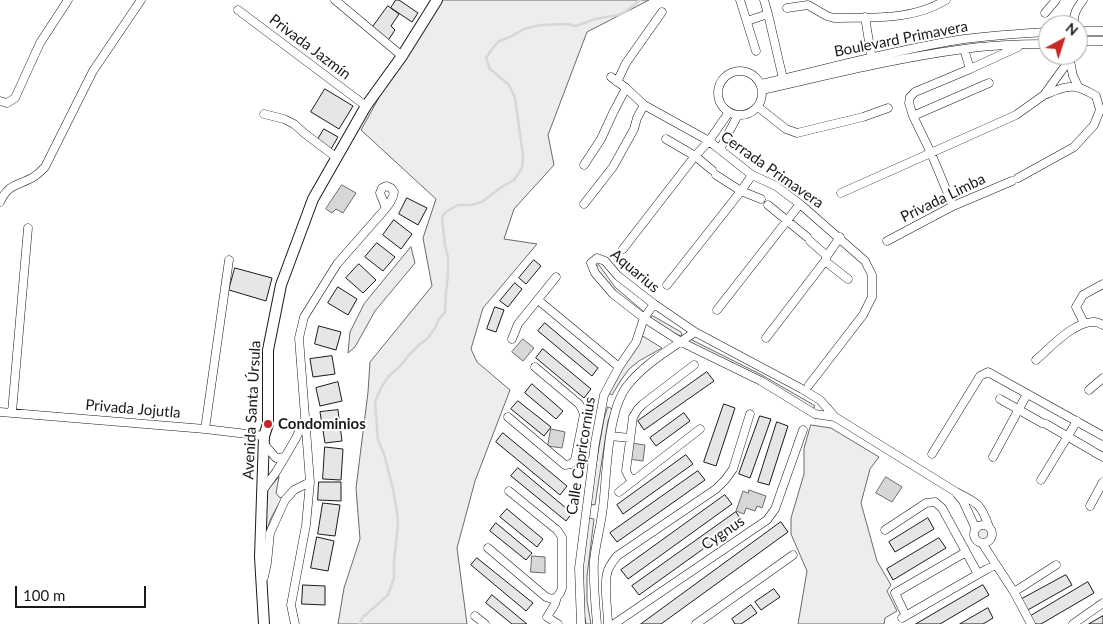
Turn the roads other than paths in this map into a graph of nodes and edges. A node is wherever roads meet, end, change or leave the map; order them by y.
1 (68, 0) edge
2 (140, 0) edge
3 (335, 0) edge
4 (436, 0) edge
5 (740, 0) edge
6 (764, 0) edge
7 (946, 0) edge
8 (1056, 0) edge
9 (1083, 0) edge
10 (787, 8) dead end
11 (238, 10) dead end
12 (662, 12) dead end
13 (768, 14) junction
14 (1045, 14) dead end
15 (1075, 15) edge
16 (865, 17) junction
17 (747, 21) junction
18 (1103, 31) edge
19 (1088, 32) edge
20 (1038, 33) edge
21 (1024, 34) junction
22 (1103, 41) edge
23 (1088, 42) edge
24 (1023, 44) junction
25 (1038, 44) edge
26 (964, 49) junction
27 (756, 51) dead end
28 (402, 56) junction
29 (872, 57) junction
30 (1067, 65) edge
31 (1072, 65) edge
32 (872, 66) junction
33 (970, 69) junction
34 (783, 82) junction
35 (989, 83) dead end
36 (761, 87) junction
37 (626, 88) junction
38 (1079, 88) junction
39 (1044, 95) junction
40 (0, 101) edge
41 (644, 105) junction
42 (366, 106) junction
43 (758, 107) junction
44 (888, 108) dead end
45 (729, 112) junction
46 (264, 114) dead end
47 (738, 115) junction
48 (914, 116) junction
49 (666, 139) dead end
50 (709, 142) junction
51 (720, 149) junction
52 (931, 153) junction
53 (695, 156) junction
54 (337, 158) junction
55 (584, 165) dead end
56 (752, 175) junction
57 (741, 191) junction
58 (841, 193) dead end
59 (761, 199) dead end
60 (0, 202) edge
61 (584, 204) dead end
62 (800, 204) junction
63 (768, 205) dead end
64 (953, 206) junction
65 (386, 208) dead end
66 (788, 220) junction
67 (28, 228) dead end
68 (840, 237) junction
69 (887, 241) dead end
70 (623, 249) dead end
71 (826, 258) junction
72 (229, 260) dead end
73 (556, 277) dead end
74 (848, 280) dead end
75 (1103, 284) edge
76 (667, 285) dead end
77 (538, 300) junction
78 (654, 304) junction
79 (717, 310) dead end
80 (644, 318) junction
81 (1084, 323) junction
82 (1103, 325) edge
83 (695, 332) junction
84 (766, 338) dead end
85 (512, 339) dead end
86 (681, 342) junction
87 (1036, 360) dead end
88 (694, 365) dead end
89 (619, 366) junction
90 (535, 367) dead end
91 (1103, 378) edge
92 (809, 385) dead end
93 (1088, 390) dead end
94 (1027, 394) junction
95 (604, 395) junction
96 (1000, 399) dead end
97 (617, 403) junction
98 (1018, 410) junction
99 (0, 412) edge
100 (12, 412) junction
101 (750, 414) dead end
102 (835, 416) junction
103 (508, 417) dead end
104 (305, 419) junction
105 (1077, 421) junction
106 (205, 429) junction
107 (700, 429) dead end
108 (802, 430) dead end
109 (610, 436) junction
110 (1067, 436) junction
111 (1103, 436) edge
112 (579, 438) junction
113 (630, 438) junction
114 (264, 440) junction
115 (595, 443) junction
116 (932, 454) dead end
117 (993, 457) dead end
118 (1103, 457) edge
119 (285, 458) junction
120 (635, 480) junction
121 (1041, 480) dead end
122 (310, 482) junction
123 (1103, 482) edge
124 (263, 490) junction
125 (509, 490) dead end
126 (619, 492) dead end
127 (956, 492) junction
128 (1090, 506) dead end
129 (586, 508) junction
130 (603, 509) junction
131 (989, 527) junction
132 (976, 529) junction
133 (885, 530) dead end
134 (982, 543) junction
135 (488, 548) dead end
136 (966, 552) junction
137 (792, 555) dead end
138 (562, 565) junction
139 (1056, 565) dead end
140 (996, 566) junction
141 (579, 568) junction
142 (978, 574) junction
143 (262, 584) junction
144 (606, 588) junction
145 (593, 591) junction
146 (1014, 592) junction
147 (557, 597) junction
148 (1103, 603) edge
149 (475, 616) dead end
150 (264, 624) edge
151 (295, 624) edge
152 (485, 624) edge
153 (558, 624) edge
154 (581, 624) edge
155 (597, 624) edge
156 (608, 624) edge
157 (614, 624) edge
158 (696, 624) edge
159 (1031, 624) edge
160 (1073, 624) edge

1 - 40 street
2 - 60 street
3 - 28 street
4 - 28 street, Avenida Santa Úrsula
5 - 17 street
6 - 13 street
7 - 16 street
8 - 14 street
9 - 15 street
10 - 16 street
11 - 42 street, Privada Jazmín
12 - 37 street, Cerrada Primavera
13 - 17 street
13 - 34 street
16 - 29 street
17 - 27 street
18 - 19 street
20 - 21 street, Boulevard Primavera
21 - 24 street
21 - 29 street, Boulevard Primavera
22 - 23 street
24 - 25 street, Boulevard Primavera
24 - 26 street, Boulevard Primavera
24 - 33 street
26 - 32 street, Boulevard Primavera
26 - 33 street
28 - 42 street, Avenida Santa Úrsula
29 - 32 street
29 - 34 street, Boulevard Primavera
30 - 39 street
31 - 38 street
32 - 34 street, Boulevard Primavera
33 - 48 street
34 - 36 street, Boulevard Primavera
35 - 48 street
36 - 43 street
36 - 45 street
37 - 41 street, Cerrada Primavera
37 - 55 street
38 - 39 street
38 - 64 street, Privada Limba
39 - 52 street
41 - 50 street, Cerrada Primavera
41 - 61 street
42 - 54 street, Avenida Santa Úrsula
43 - 44 street
43 - 47 street
45 - 47 street
45 - 50 street
46 - 54 street
47 - 51 street
48 - 52 street
49 - 53 street
50 - 51 street, Cerrada Primavera
50 - 53 street
51 - 56 street, Cerrada Primavera
52 - 58 street
52 - 64 street
53 - 57 street
53 - 70 street
54 - 114 street, Avenida Santa Úrsula
56 - 57 street
56 - 62 street, Cerrada Primavera
57 - 59 street
57 - 76 street
62 - 66 street
62 - 68 street, Cerrada Primavera
63 - 66 street
64 - 69 street, Privada Limba
65 - 104 street
66 - 71 street
66 - 79 street
67 - 100 street
68 - 71 street
68 - 92 street, Cerrada Primavera
71 - 74 street
71 - 84 street
72 - 106 street
73 - 77 street
75 - 81 street
77 - 85 street
77 - 89 street
78 - 80 street, Calle Capricornius
78 - 80 street, Aquarius
78 - 83 street, Aquarius
80 - 86 street, Aquarius
80 - 89 street, Calle Capricornius
81 - 82 street
81 - 87 street
83 - 86 street, Calle Capricornius
83 - 102 street, Aquarius
86 - 97 street, Calle Capricornius
86 - 102 street, Aquarius
88 - 113 street
89 - 95 street, Calle Capricornius
90 - 112 street
91 - 93 street
94 - 98 street
94 - 105 street
94 - 116 street
95 - 97 street
95 - 115 street, Calle Capricornius
96 - 98 street
97 - 109 street, Calle Capricornius
98 - 110 street
98 - 117 street
99 - 100 street, Privada Jojutla
100 - 106 street, Privada Jojutla
101 - 144 street
102 - 127 street, Aquarius
103 - 112 street
104 - 119 street
104 - 122 street
105 - 110 street
105 - 111 street
106 - 114 street, Privada Jojutla
107 - 120 street
108 - 157 street, Cygnus
109 - 113 street
109 - 130 street, Calle Capricornius
110 - 118 street
110 - 121 street
112 - 115 street
113 - 120 street
114 - 119 street
114 - 124 street, Avenida Santa Úrsula
115 - 129 street, Calle Capricornius
119 - 124 street
120 - 126 street
122 - 143 street
122 - 151 street
123 - 128 street
124 - 143 street, Avenida Santa Úrsula
125 - 138 street
127 - 131 street, Aquarius
127 - 132 street, Aquarius
129 - 130 street
129 - 141 street, Calle Capricornius
130 - 145 street, Calle Capricornius
131 - 132 street
131 - 134 street
132 - 134 street, Aquarius
133 - 136 street
134 - 140 street, Aquarius
135 - 147 street
136 - 142 street
136 - 142 street
137 - 158 street
138 - 141 street
138 - 147 street
139 - 146 street
140 - 142 street
140 - 146 street, Aquarius
141 - 154 street, Calle Capricornius
143 - 150 street, Avenida Santa Úrsula
144 - 145 street
144 - 156 street
145 - 155 street, Calle Capricornius
146 - 159 street, Aquarius
147 - 153 street
148 - 160 street
149 - 152 street

